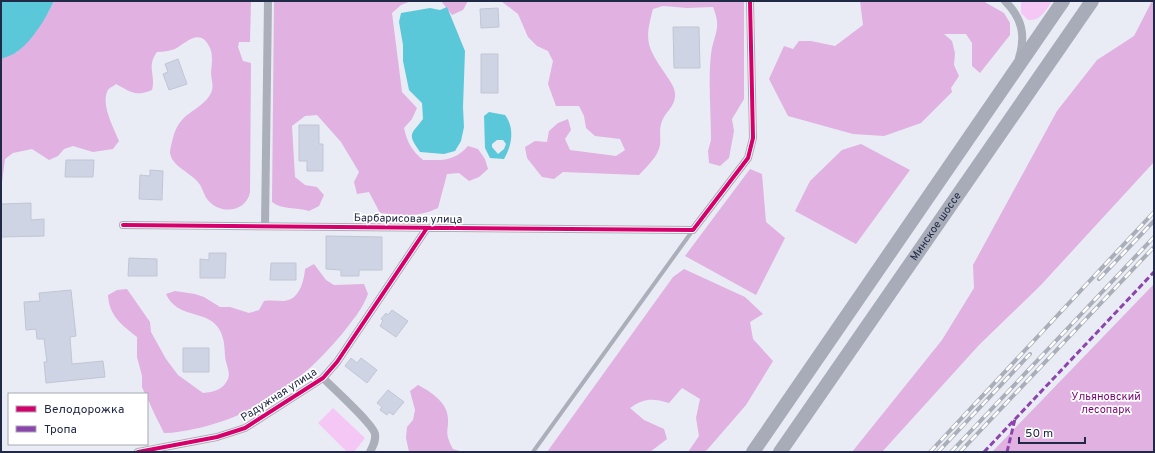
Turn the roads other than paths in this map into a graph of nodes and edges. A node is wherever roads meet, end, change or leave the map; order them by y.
1 (268, 1) edge
2 (750, 1) edge
3 (1005, 1) edge
4 (1063, 1) edge
5 (1092, 1) edge
6 (1015, 70) junction
7 (123, 225) dead end
8 (265, 226) junction
9 (427, 228) junction
10 (693, 230) junction
11 (323, 378) junction
12 (138, 452) edge
13 (370, 452) edge
14 (532, 452) edge
15 (754, 452) edge
16 (780, 452) edge

1 - 8 street
2 - 10 street
3 - 6 street
4 - 6 highway, Минское шоссе
5 - 16 highway, Минское шоссе
6 - 15 highway, Минское шоссе
7 - 8 street, Барбарисовая улица
8 - 9 street, Барбарисовая улица
9 - 10 street, Барбарисовая улица
9 - 11 street, Радужная улица
10 - 14 lane
11 - 12 street, Радужная улица
11 - 13 street

